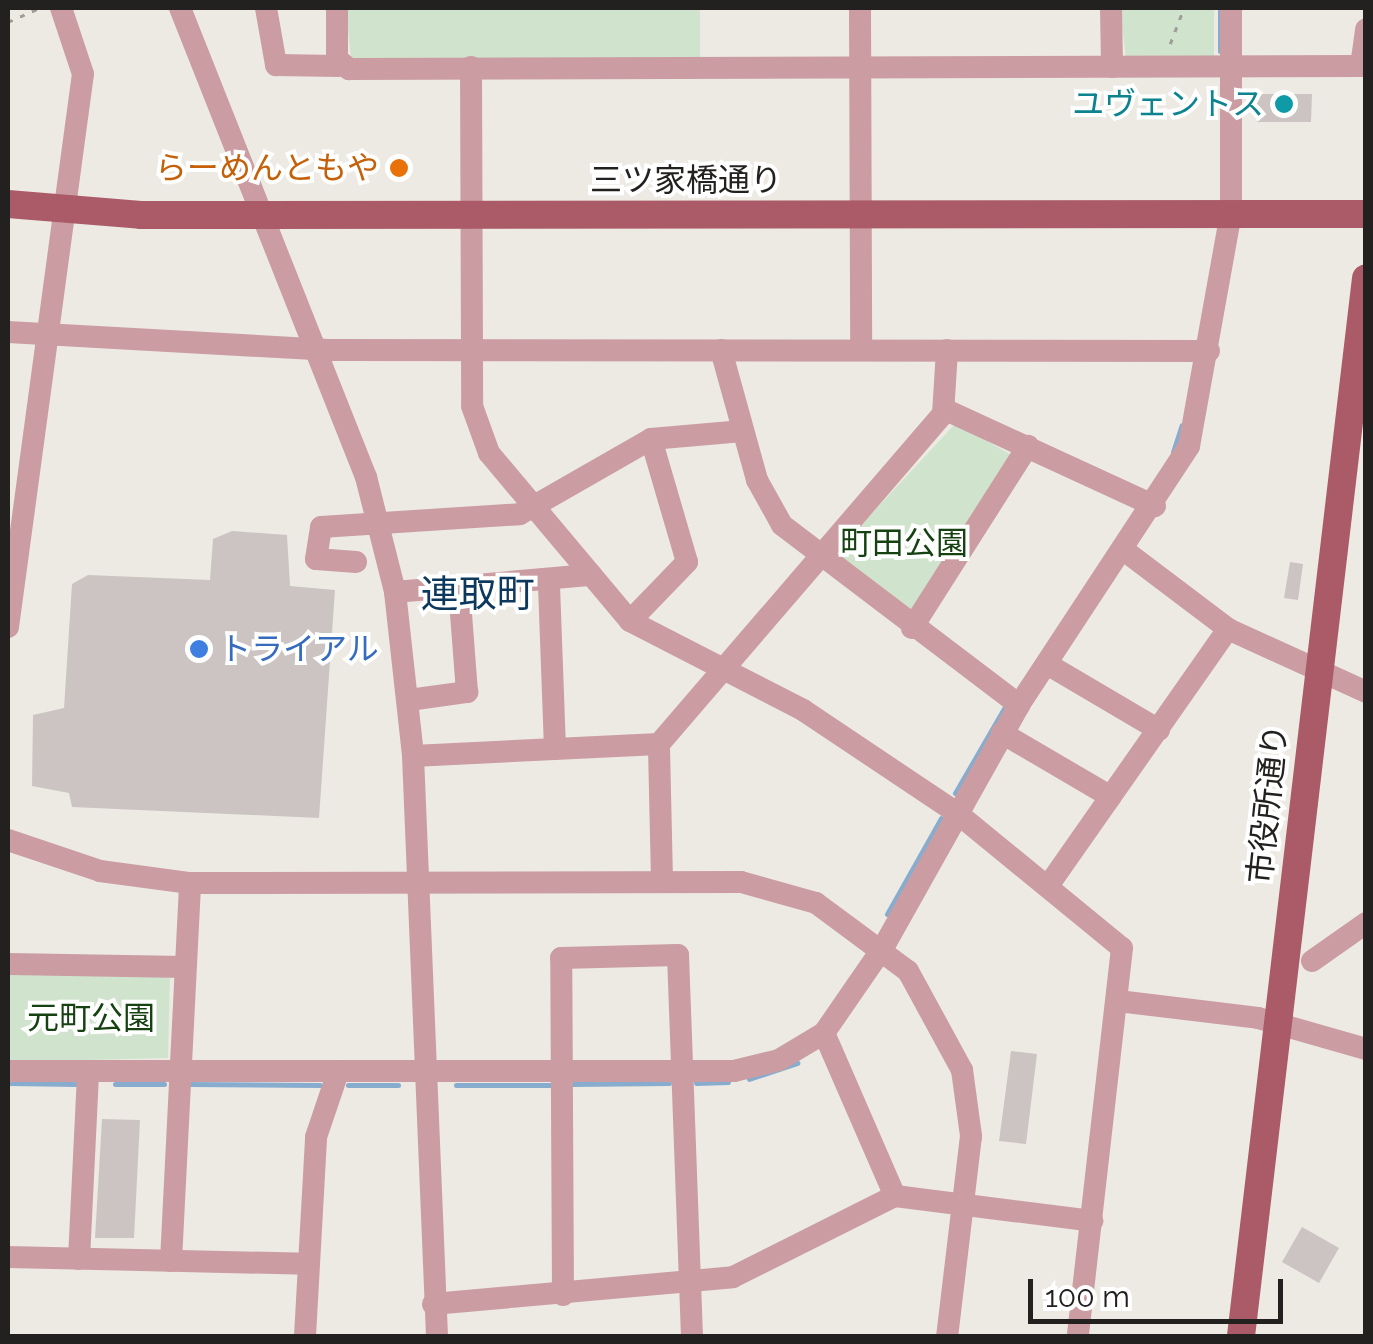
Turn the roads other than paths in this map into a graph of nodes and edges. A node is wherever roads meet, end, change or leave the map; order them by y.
1 (61, 8) edge
2 (180, 8) edge
3 (266, 8) edge
4 (337, 8) edge
5 (860, 8) edge
6 (1111, 8) edge
7 (1231, 8) edge
8 (1366, 29) edge
9 (340, 66) junction
10 (860, 66) junction
11 (1232, 66) junction
12 (471, 67) junction
13 (1112, 67) junction
14 (8, 204) edge
15 (63, 210) junction
16 (1231, 213) junction
17 (471, 214) junction
18 (1366, 214) edge
19 (263, 215) junction
20 (860, 215) junction
21 (1366, 278) edge
22 (8, 332) edge
23 (46, 336) junction
24 (861, 349) junction
25 (317, 350) junction
26 (471, 350) junction
27 (721, 350) junction
28 (946, 350) junction
29 (1208, 352) junction
30 (946, 410) junction
31 (743, 431) junction
32 (652, 438) junction
33 (1028, 446) junction
34 (1156, 506) junction
35 (534, 510) junction
36 (379, 519) junction
37 (1125, 551) junction
38 (818, 559) junction
39 (356, 562) dead end
40 (591, 576) junction
41 (548, 585) junction
42 (459, 588) junction
43 (396, 592) junction
44 (630, 621) junction
45 (8, 628) edge
46 (912, 628) junction
47 (1228, 629) junction
48 (1047, 664) junction
49 (1317, 667) junction
50 (722, 673) junction
51 (1366, 692) edge
52 (410, 700) junction
53 (1019, 705) junction
54 (1159, 730) junction
55 (1002, 733) junction
56 (659, 744) junction
57 (555, 749) junction
58 (413, 756) junction
59 (1110, 797) junction
60 (956, 813) junction
61 (8, 840) edge
62 (662, 880) junction
63 (190, 882) junction
64 (1048, 886) junction
65 (415, 888) junction
66 (1366, 923) edge
67 (884, 946) junction
68 (1312, 961) dead end
69 (8, 964) edge
70 (185, 967) junction
71 (1118, 1002) junction
72 (1278, 1026) junction
73 (824, 1034) junction
74 (1366, 1049) edge
75 (680, 1070) junction
76 (8, 1071) edge
77 (179, 1071) junction
78 (88, 1072) junction
79 (338, 1072) junction
80 (562, 1073) junction
81 (421, 1076) junction
82 (895, 1196) junction
83 (963, 1206) junction
84 (1092, 1221) junction
85 (8, 1257) edge
86 (79, 1259) junction
87 (171, 1261) junction
88 (308, 1264) junction
89 (690, 1282) junction
90 (563, 1295) junction
91 (433, 1304) junction
92 (305, 1336) edge
93 (436, 1336) edge
94 (692, 1336) edge
95 (946, 1336) edge
96 (1078, 1336) edge
97 (1241, 1336) edge

1 - 15 street
2 - 19 street
3 - 9 street
4 - 9 street
5 - 10 street
6 - 13 street
7 - 11 street
8 - 11 street
9 - 12 street
10 - 12 street
10 - 13 street
10 - 20 street
11 - 13 street
11 - 16 street
12 - 17 street
14 - 15 main road, 三ツ家橋通り
15 - 19 main road, 三ツ家橋通り
15 - 23 street
16 - 18 main road, 三ツ家橋通り
16 - 20 main road, 三ツ家橋通り
16 - 29 street
17 - 19 main road, 三ツ家橋通り
17 - 20 main road, 三ツ家橋通り
17 - 26 street
19 - 25 street
20 - 24 street
21 - 49 main road, 市役所通り
22 - 23 street
23 - 25 street
23 - 45 street
24 - 27 street
24 - 28 street
25 - 26 street
25 - 36 street
26 - 27 street
26 - 35 street
27 - 31 street
28 - 29 street
28 - 30 street
29 - 34 street
30 - 33 street
30 - 38 street
31 - 32 street
31 - 38 street
32 - 35 street
32 - 44 street
33 - 34 street
33 - 46 street
34 - 37 street
35 - 36 street
35 - 40 street
36 - 39 street
36 - 43 street
37 - 47 street
37 - 48 street
38 - 46 street
38 - 50 street
40 - 41 street
40 - 44 street
41 - 42 street
41 - 57 street
42 - 43 street
42 - 52 street
43 - 52 street
44 - 50 street
46 - 53 street
47 - 49 street
47 - 54 street
48 - 53 street
48 - 54 street
49 - 51 street
49 - 72 main road, 市役所通り
50 - 56 street
50 - 60 street
52 - 58 street
53 - 55 street
54 - 59 street
55 - 59 street
55 - 60 street
56 - 57 street
56 - 62 street
57 - 58 street
58 - 65 street
59 - 64 street
60 - 64 street
60 - 67 street
61 - 63 street
62 - 65 street
62 - 67 street
63 - 65 street
63 - 70 street
64 - 71 street
65 - 81 street
66 - 68 street
67 - 73 street
67 - 83 street
69 - 70 street
70 - 77 street
71 - 72 street
71 - 84 street
72 - 74 street
72 - 97 main road, 市役所通り
73 - 75 street
73 - 82 street
75 - 80 street
75 - 80 street
75 - 89 street
76 - 78 street
77 - 78 street
77 - 79 street
77 - 87 street
78 - 86 street
79 - 81 street
79 - 88 street
80 - 81 street
80 - 90 street
81 - 91 street
82 - 83 street
82 - 89 street
83 - 84 street
83 - 95 street
84 - 96 street
85 - 86 street
86 - 87 street
87 - 88 street
88 - 92 street
89 - 90 street
89 - 94 street
90 - 91 street
91 - 93 street

